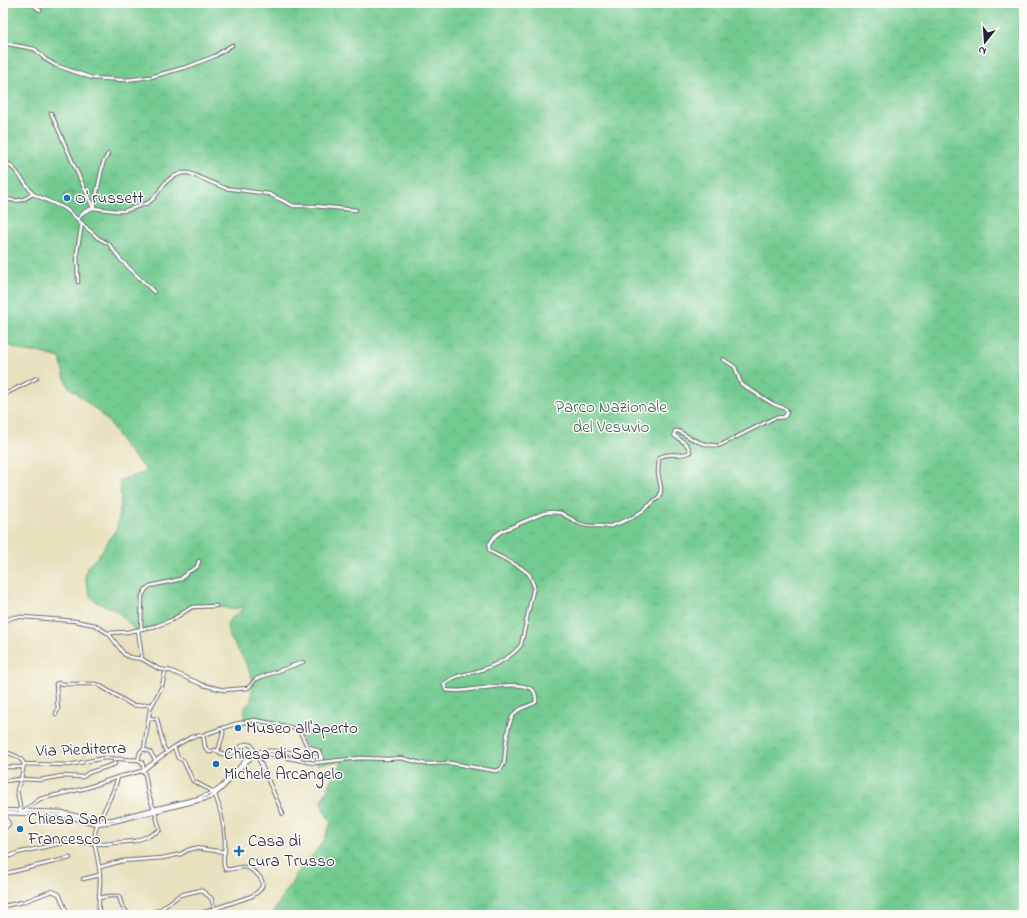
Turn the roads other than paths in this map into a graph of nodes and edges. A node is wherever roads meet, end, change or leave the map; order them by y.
1 (30, 3) edge
2 (40, 10) dead end
3 (3, 43) edge
4 (232, 45) dead end
5 (51, 113) dead end
6 (108, 154) dead end
7 (3, 159) edge
8 (33, 194) junction
9 (3, 198) edge
10 (93, 207) junction
11 (356, 210) dead end
12 (78, 219) junction
13 (82, 223) junction
14 (78, 282) dead end
15 (154, 292) dead end
16 (723, 359) dead end
17 (37, 378) dead end
18 (3, 395) edge
19 (199, 561) dead end
20 (216, 606) dead end
21 (3, 621) edge
22 (140, 629) junction
23 (108, 633) junction
24 (142, 660) junction
25 (303, 662) dead end
26 (168, 670) junction
27 (152, 705) junction
28 (56, 714) dead end
29 (149, 718) junction
30 (223, 728) junction
31 (203, 736) junction
32 (174, 747) junction
33 (144, 749) junction
34 (3, 751) edge
35 (218, 751) junction
36 (255, 751) junction
37 (167, 752) junction
38 (257, 754) junction
39 (114, 759) junction
40 (138, 760) junction
41 (321, 760) junction
42 (156, 761) junction
43 (23, 765) junction
44 (3, 767) edge
45 (144, 769) junction
46 (118, 777) junction
47 (21, 779) junction
48 (3, 781) edge
49 (215, 793) junction
50 (153, 808) junction
51 (3, 811) edge
52 (22, 812) junction
53 (155, 812) junction
54 (283, 814) dead end
55 (99, 821) junction
56 (97, 824) junction
57 (3, 828) edge
58 (95, 844) junction
59 (225, 852) junction
60 (3, 858) edge
61 (70, 858) dead end
62 (100, 867) junction
63 (3, 874) edge
64 (100, 875) junction
65 (83, 878) dead end
66 (99, 898) junction
67 (3, 906) edge
68 (215, 909) junction
69 (96, 914) edge
70 (100, 915) edge
71 (129, 915) edge
72 (145, 915) edge
73 (196, 915) edge

1 - 2 street
3 - 4 street
5 - 10 street
6 - 10 street
7 - 8 street
8 - 9 street
8 - 12 street
10 - 11 street
10 - 12 street
12 - 13 street
13 - 14 street
13 - 15 street
16 - 41 street
17 - 18 street
19 - 22 street
20 - 22 street
21 - 23 street
22 - 23 street
22 - 24 street
23 - 24 street
24 - 26 street
25 - 26 street
26 - 27 street
27 - 28 street
27 - 29 street
29 - 33 street
29 - 37 street
30 - 31 street
30 - 35 street
30 - 41 street
31 - 32 street
31 - 35 street
32 - 37 street
32 - 49 street
33 - 40 street
33 - 42 street
34 - 43 street
35 - 36 street
36 - 38 street
36 - 41 street
36 - 49 street
37 - 42 street
38 - 41 street
38 - 49 street
38 - 54 street
39 - 40 street, Via Piediterra
39 - 43 street, Via Piediterra
39 - 47 street
40 - 45 street
42 - 45 street
43 - 44 street, Via Piediterra
43 - 47 street
45 - 46 street
45 - 50 street
46 - 52 street
46 - 55 street
47 - 48 street
47 - 52 street
49 - 50 street
49 - 53 street
49 - 59 street
50 - 53 street
50 - 55 street
51 - 52 street
51 - 56 street
51 - 57 street
52 - 55 street
53 - 56 street
53 - 58 street
55 - 56 street
56 - 58 street
58 - 60 street
58 - 62 street
59 - 62 street
59 - 68 street
61 - 63 street
62 - 64 street
64 - 65 street
64 - 66 street
66 - 70 street
66 - 71 street
67 - 69 street
68 - 72 street
68 - 73 street

